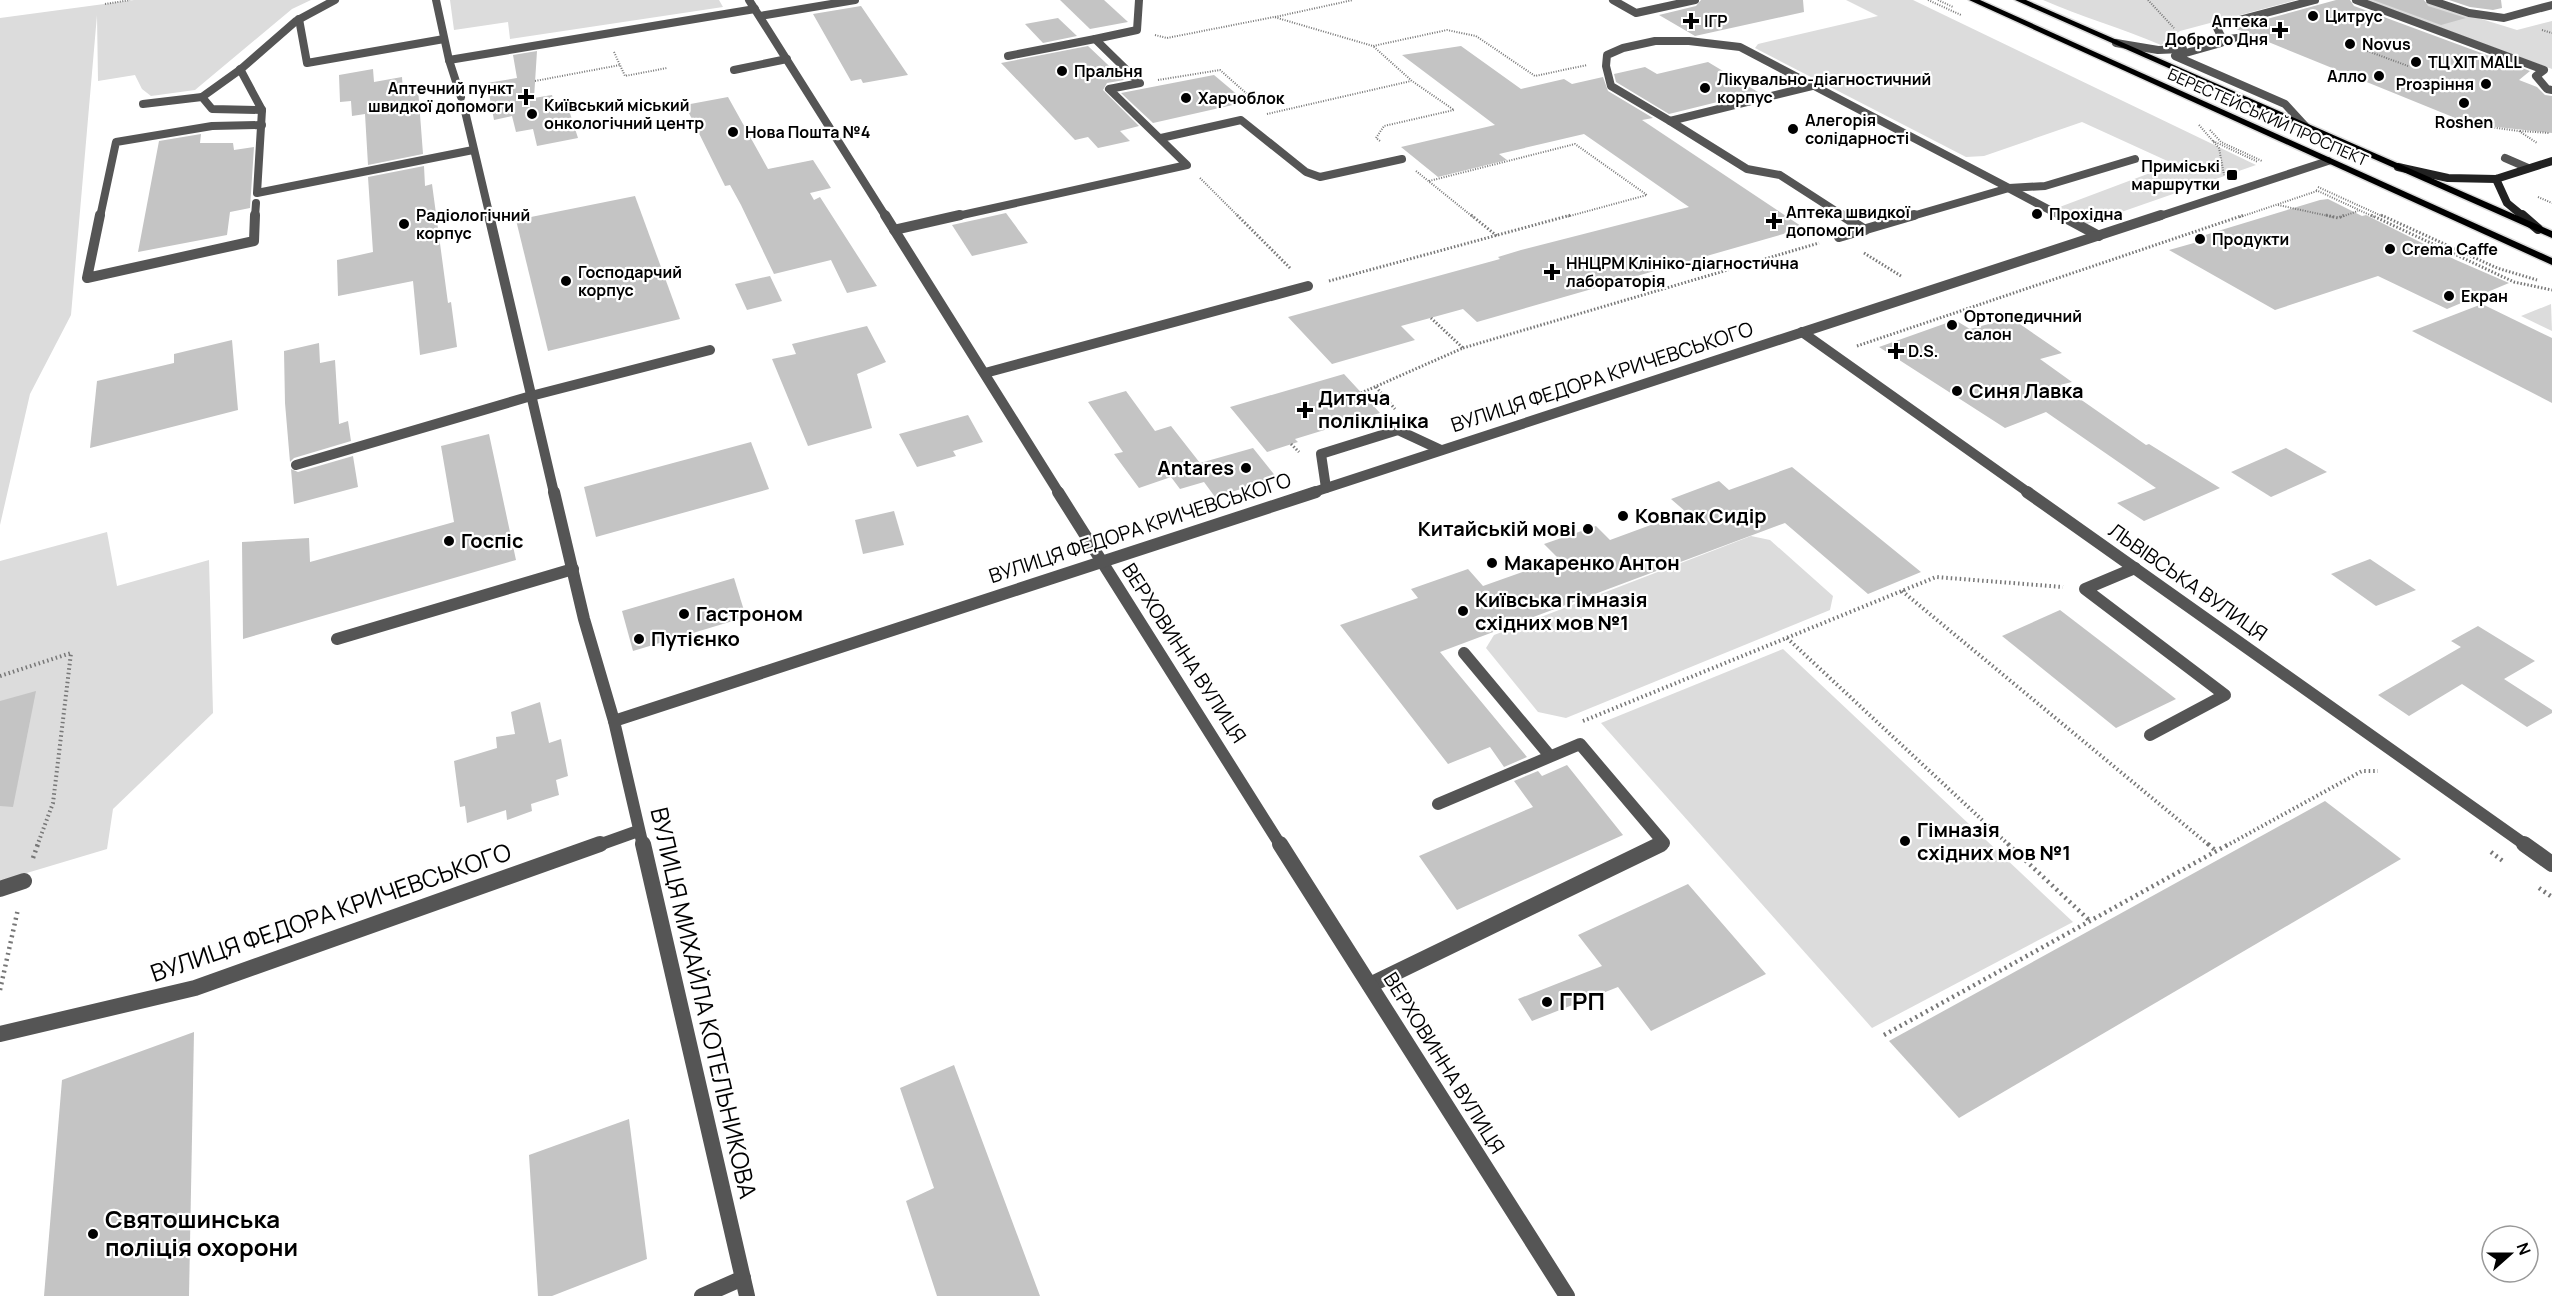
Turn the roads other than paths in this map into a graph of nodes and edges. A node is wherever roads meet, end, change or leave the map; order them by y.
1 (335, 0) edge
2 (436, 0) edge
3 (749, 0) edge
4 (855, 0) edge
5 (1139, 0) edge
6 (1613, 0) edge
7 (1695, 0) edge
8 (1972, 0) edge
9 (2019, 0) edge
10 (2315, 0) edge
11 (2356, 0) edge
12 (2430, 0) edge
13 (2552, 5) edge
14 (758, 13) junction
15 (298, 19) junction
16 (2237, 38) dead end
17 (444, 39) junction
18 (1095, 39) junction
19 (2221, 41) junction
20 (2116, 43) junction
21 (1008, 56) dead end
22 (787, 59) junction
23 (449, 60) junction
24 (240, 69) junction
25 (735, 69) dead end
26 (1812, 86) junction
27 (2552, 90) edge
28 (202, 97) junction
29 (143, 104) dead end
30 (212, 109) junction
31 (262, 110) junction
32 (1670, 121) junction
33 (262, 125) junction
34 (212, 126) junction
35 (2307, 128) junction
36 (1161, 138) junction
37 (474, 150) junction
38 (2505, 158) dead end
39 (1402, 159) road end
40 (2135, 159) dead end
41 (2328, 161) junction
42 (2552, 161) edge
43 (2392, 165) junction
44 (2528, 168) junction
45 (2496, 179) junction
46 (2009, 188) junction
47 (257, 198) junction
48 (894, 230) junction
49 (1865, 230) junction
50 (2539, 230) junction
51 (2552, 235) edge
52 (2099, 236) junction
53 (1839, 237) road end
54 (2552, 262) edge
55 (1308, 286) road end
56 (1802, 332) junction
57 (710, 350) dead end
58 (985, 373) junction
59 (531, 396) junction
60 (1441, 450) junction
61 (296, 465) dead end
62 (1326, 488) junction
63 (1100, 561) junction
64 (2135, 568) junction
65 (573, 569) junction
66 (337, 639) dead end
67 (1464, 653) dead end
68 (614, 721) junction
69 (2150, 735) dead end
70 (1550, 756) junction
71 (1438, 804) dead end
72 (638, 831) junction
73 (2552, 864) edge
74 (24, 881) road end
75 (0, 889) edge
76 (1370, 985) junction
77 (0, 1034) edge
78 (743, 1278) junction
79 (702, 1296) edge
80 (747, 1296) edge
81 (1567, 1296) edge

1 - 15 street
2 - 17 street, ВУЛИЦЯ МИХАЙЛА КОТЕЛЬНИКОВА
3 - 14 street, ВЕРХОВИННА ВУЛИЦЯ
4 - 14 street
5 - 18 street
6 - 7 street
8 - 41 main road, БЕРЕСТЕЙСЬКИЙ ПРОСПЕКТ
9 - 20 main road, БЕРЕСТЕЙСЬКИЙ ПРОСПЕКТ
10 - 19 street
11 - 27 street
12 - 13 street
14 - 22 street, ВЕРХОВИННА ВУЛИЦЯ
14 - 23 street
15 - 17 street
15 - 24 street
16 - 19 street
17 - 23 street, ВУЛИЦЯ МИХАЙЛА КОТЕЛЬНИКОВА
18 - 21 street
18 - 36 street
19 - 20 street
19 - 35 street
20 - 35 main road, БЕРЕСТЕЙСЬКИЙ ПРОСПЕКТ
22 - 25 street
22 - 48 street, ВЕРХОВИННА ВУЛИЦЯ
23 - 37 street, ВУЛИЦЯ МИХАЙЛА КОТЕЛЬНИКОВА
24 - 28 street
24 - 31 street
26 - 32 street
26 - 32 street
26 - 46 street
28 - 29 street
28 - 30 street
30 - 31 street
30 - 34 street
31 - 33 street
32 - 49 street
33 - 34 street
33 - 47 street
34 - 47 street
35 - 43 main road, БЕРЕСТЕЙСЬКИЙ ПРОСПЕКТ
36 - 39 street
36 - 48 street
37 - 47 street
37 - 59 street, ВУЛИЦЯ МИХАЙЛА КОТЕЛЬНИКОВА
38 - 44 street
40 - 46 street
41 - 52 street, ВУЛИЦЯ ФЕДОРА КРИЧЕВСЬКОГО
41 - 54 main road, БЕРЕСТЕЙСЬКИЙ ПРОСПЕКТ
42 - 44 street
43 - 45 street
43 - 50 main road, БЕРЕСТЕЙСЬКИЙ ПРОСПЕКТ
44 - 45 street
45 - 50 street
46 - 49 street
46 - 52 street
48 - 58 street, ВЕРХОВИННА ВУЛИЦЯ
49 - 53 street
50 - 51 main road, БЕРЕСТЕЙСЬКИЙ ПРОСПЕКТ
52 - 56 street, ВУЛИЦЯ ФЕДОРА КРИЧЕВСЬКОГО
55 - 58 street
56 - 60 street, ВУЛИЦЯ ФЕДОРА КРИЧЕВСЬКОГО
56 - 64 street, ЛЬВІВСЬКА ВУЛИЦЯ
57 - 59 street
58 - 63 street, ВЕРХОВИННА ВУЛИЦЯ
59 - 61 street
59 - 65 street, ВУЛИЦЯ МИХАЙЛА КОТЕЛЬНИКОВА
60 - 62 street, ВУЛИЦЯ ФЕДОРА КРИЧЕВСЬКОГО
60 - 62 street
62 - 63 street, ВУЛИЦЯ ФЕДОРА КРИЧЕВСЬКОГО
63 - 68 street, ВУЛИЦЯ ФЕДОРА КРИЧЕВСЬКОГО
63 - 76 street, ВЕРХОВИННА ВУЛИЦЯ
64 - 69 street
64 - 73 street, ЛЬВІВСЬКА ВУЛИЦЯ
65 - 66 street
65 - 68 street, ВУЛИЦЯ МИХАЙЛА КОТЕЛЬНИКОВА
67 - 70 street
68 - 72 street, ВУЛИЦЯ МИХАЙЛА КОТЕЛЬНИКОВА
70 - 71 street
70 - 76 street
72 - 77 street, ВУЛИЦЯ ФЕДОРА КРИЧЕВСЬКОГО
72 - 78 street, ВУЛИЦЯ МИХАЙЛА КОТЕЛЬНИКОВА
74 - 75 street
76 - 81 street, ВЕРХОВИННА ВУЛИЦЯ
78 - 79 street
78 - 80 street, ВУЛИЦЯ МИХАЙЛА КОТЕЛЬНИКОВА

